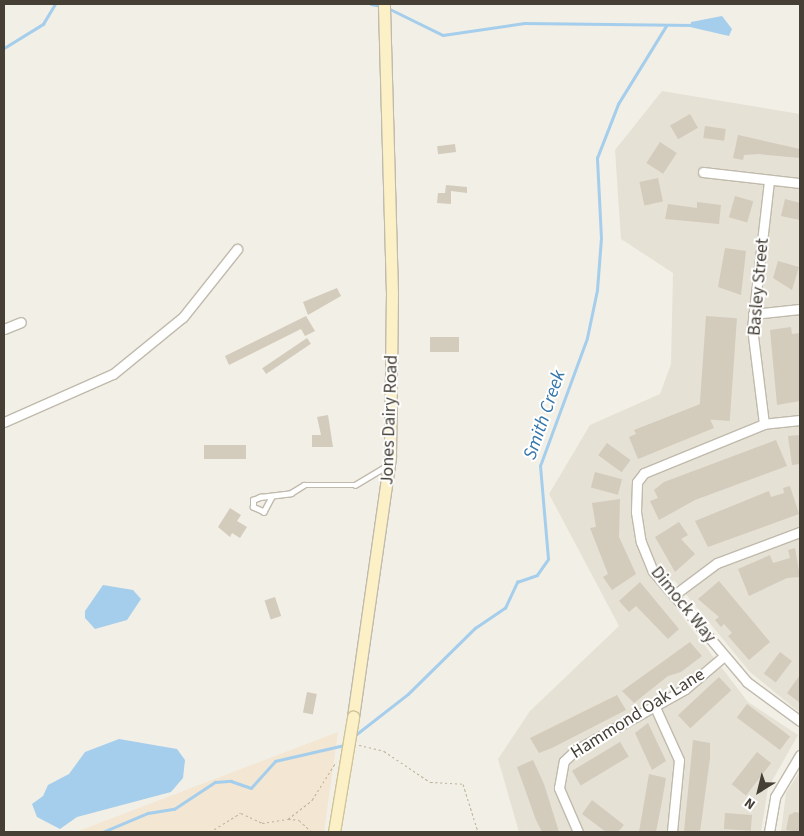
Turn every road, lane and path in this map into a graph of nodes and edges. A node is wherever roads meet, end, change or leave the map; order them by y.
1 (384, 8) edge
2 (703, 172) dead end
3 (769, 180) junction
4 (800, 183) edge
5 (237, 249) dead end
6 (800, 309) edge
7 (754, 314) junction
8 (21, 322) dead end
9 (4, 330) edge
10 (800, 420) edge
11 (4, 422) edge
12 (764, 424) junction
13 (389, 464) junction
14 (272, 497) junction
15 (800, 532) edge
16 (674, 595) junction
17 (724, 656) junction
18 (655, 707) junction
19 (800, 722) edge
20 (352, 749) dead end
21 (800, 755) edge
22 (342, 757) dead end
23 (288, 819) junction
24 (210, 832) edge
25 (312, 832) edge
26 (334, 832) edge
27 (478, 832) edge
28 (578, 832) edge
29 (672, 832) edge
30 (768, 832) edge

1 - 13 street, Jones Dairy Road
2 - 3 street
3 - 4 street
3 - 7 street, Basley Street
5 - 11 street
6 - 7 street
7 - 12 street, Basley Street
8 - 9 street
10 - 12 street, Dimock Way
12 - 16 street, Dimock Way
13 - 14 lane
13 - 26 street, Jones Dairy Road, bridge
14 - 14 lane
15 - 16 street
16 - 17 street, Dimock Way
17 - 18 street, Hammond Oak Lane
17 - 19 street, Dimock Way
18 - 28 street, Hammond Oak Lane
18 - 29 street
20 - 27 path
21 - 30 street
22 - 23 path
23 - 24 path
23 - 25 path

